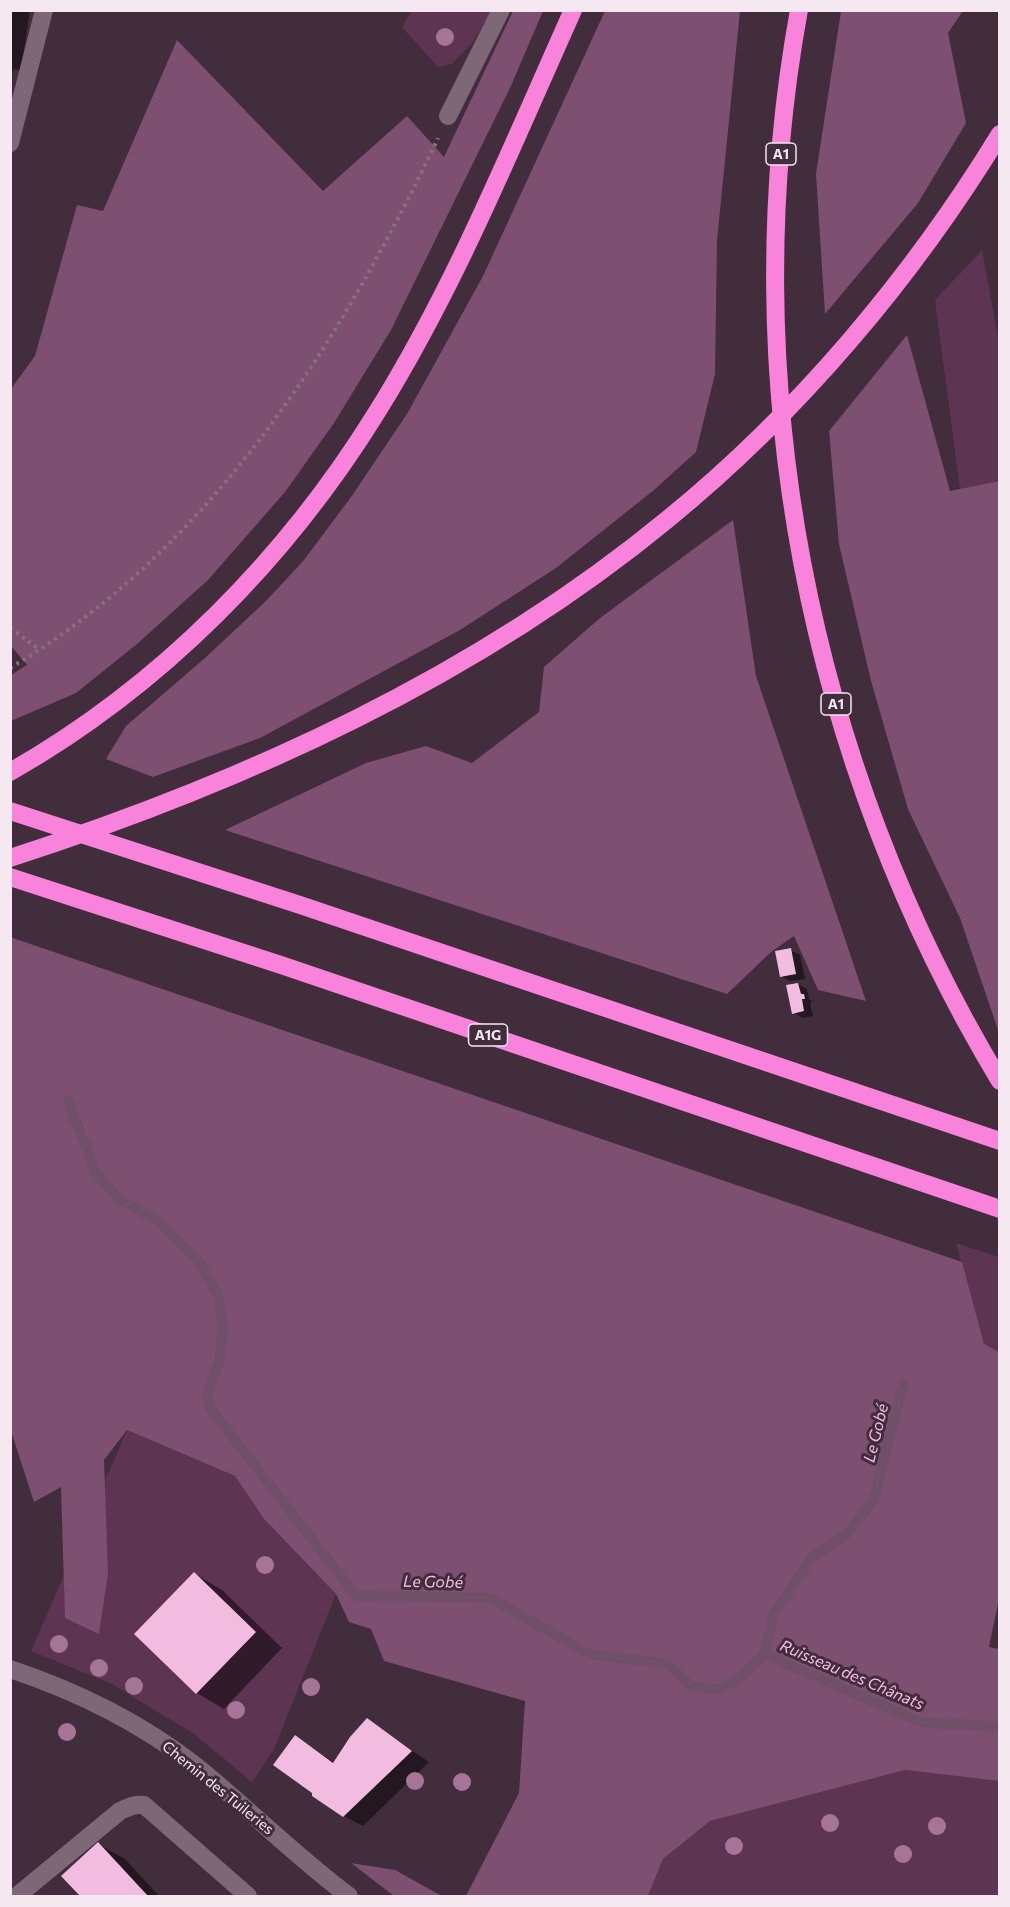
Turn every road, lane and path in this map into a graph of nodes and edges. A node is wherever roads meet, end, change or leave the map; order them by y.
1 (44, 10) edge
2 (501, 10) edge
3 (573, 10) edge
4 (799, 10) edge
5 (448, 116) joint
6 (999, 134) edge
7 (10, 143) edge
8 (10, 628) edge
9 (39, 649) junction
10 (10, 668) edge
11 (10, 772) edge
12 (10, 812) edge
13 (10, 858) edge
14 (10, 877) edge
15 (999, 1080) edge
16 (999, 1142) edge
17 (999, 1209) edge
18 (10, 1669) edge
19 (339, 1894) edge
20 (17, 1896) edge
21 (248, 1896) edge

1 - 7 street
2 - 5 street
3 - 11 highway
4 - 15 highway, A1
5 - 9 path
6 - 13 highway
8 - 9 path
9 - 10 path
12 - 16 highway
14 - 17 highway, A1G
18 - 19 street, Chemin des Tuileries
20 - 21 street

